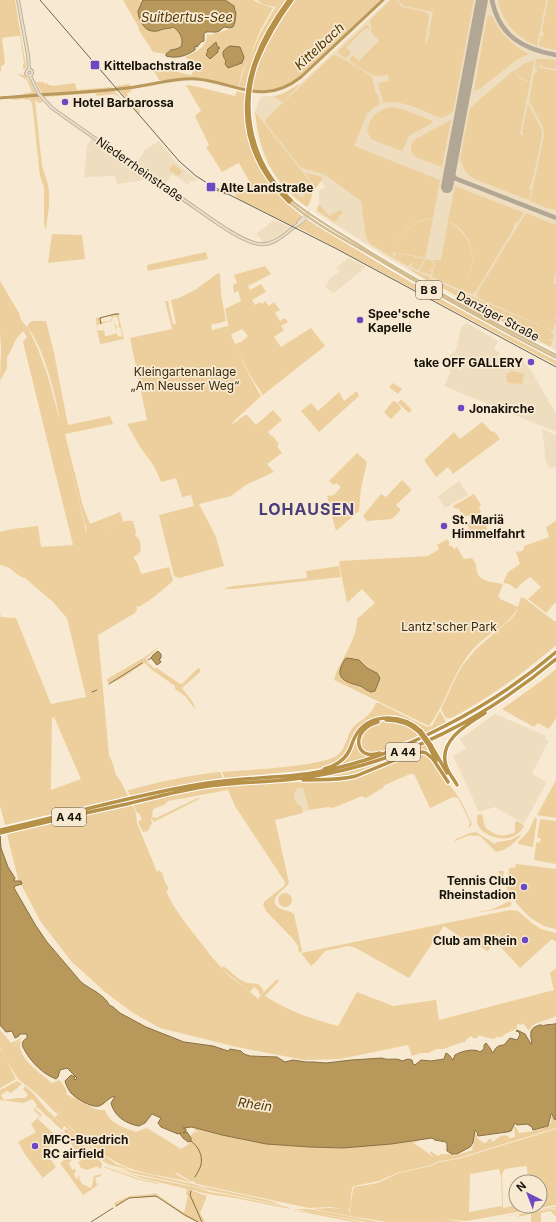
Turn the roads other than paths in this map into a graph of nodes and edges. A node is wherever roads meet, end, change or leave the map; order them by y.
1 (18, 0) edge
2 (289, 0) edge
3 (292, 0) edge
4 (29, 69) junction
5 (30, 76) junction
6 (249, 87) junction
7 (290, 201) junction
8 (300, 211) junction
9 (308, 214) junction
10 (301, 220) junction
11 (296, 226) junction
12 (556, 356) edge
13 (556, 652) edge
14 (556, 659) edge
15 (502, 700) junction
16 (420, 732) junction
17 (410, 744) junction
18 (430, 745) junction
19 (438, 766) junction
20 (301, 774) junction
21 (294, 779) junction
22 (228, 782) junction
23 (448, 782) dead end
24 (138, 799) junction
25 (0, 830) edge
26 (0, 833) edge

1 - 4 main road, Niederrheinstraße
2 - 6 highway, Danziger Straße / B 8
3 - 6 highway, Danziger Straße / B 8
4 - 5 main road, Niederrheinstraße
4 - 5 main road, Niederrheinstraße
5 - 11 main road, Niederrheinstraße
6 - 7 highway, Danziger Straße / B 8
7 - 8 main road, Danziger Straße / B 8
7 - 9 main road, Danziger Straße / B 8
8 - 9 main road, Danziger Straße / B 8
8 - 10 main road
9 - 10 main road
9 - 11 main road
9 - 12 main road, Danziger Straße / B 8
10 - 11 main road
13 - 17 highway, A 44
14 - 15 highway, A 44
15 - 18 highway
15 - 21 highway, A 44
16 - 17 highway
16 - 18 highway, bridge
16 - 20 highway
17 - 20 highway, A 44
18 - 19 highway
19 - 21 highway
19 - 23 highway
20 - 22 highway, A 44
21 - 22 highway, A 44
22 - 24 highway, A 44
24 - 25 highway, A 44
24 - 26 highway, A 44

